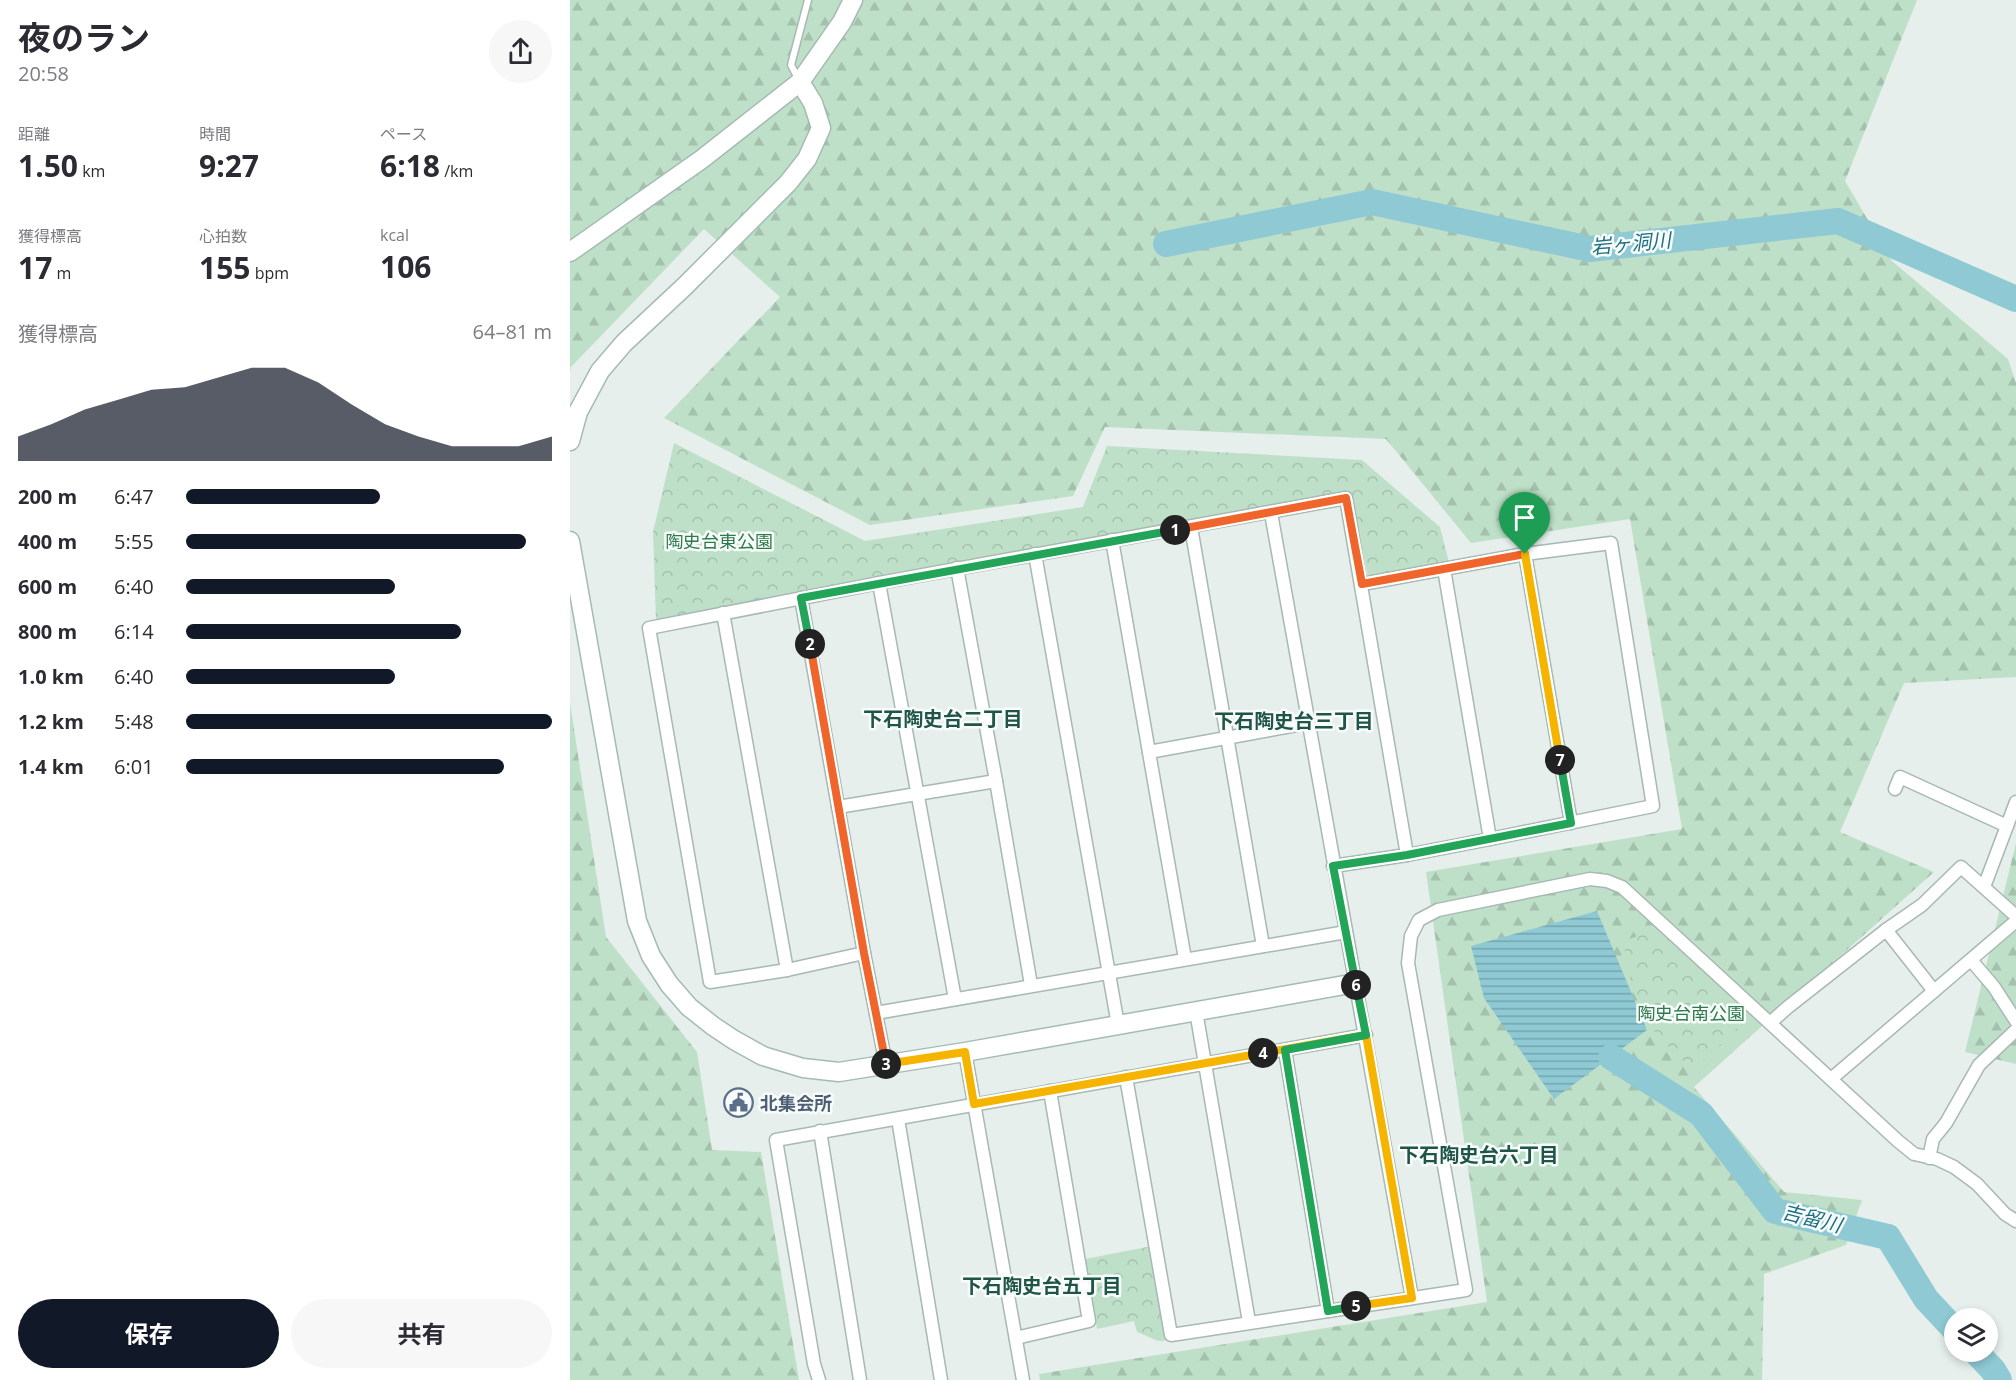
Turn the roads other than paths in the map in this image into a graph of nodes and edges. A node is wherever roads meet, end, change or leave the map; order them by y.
1 (808, 0) edge
2 (853, 0) edge
3 (800, 82) junction
4 (570, 252) edge
5 (570, 441) edge
6 (1271, 513) junction
7 (1191, 527) junction
8 (1112, 540) junction
9 (570, 541) edge
10 (1035, 554) junction
11 (1525, 554) junction
12 (957, 568) junction
13 (1444, 569) junction
14 (879, 583) junction
15 (1362, 584) junction
16 (801, 598) junction
17 (723, 613) junction
18 (1308, 723) junction
19 (1227, 738) junction
20 (1149, 752) junction
21 (996, 781) junction
22 (1895, 789) dead end
23 (917, 794) junction
24 (2016, 802) edge
25 (838, 807) junction
26 (1571, 823) junction
27 (2007, 826) junction
28 (1490, 839) junction
29 (1407, 855) junction
30 (1333, 866) junction
31 (1984, 887) junction
32 (2016, 916) edge
33 (2016, 921) edge
34 (1886, 930) junction
35 (1346, 932) junction
36 (1263, 946) junction
37 (864, 953) junction
38 (1185, 959) junction
39 (1971, 960) junction
40 (787, 970) junction
41 (1109, 972) junction
42 (1356, 983) junction
43 (1031, 985) junction
44 (1934, 991) junction
45 (955, 999) junction
46 (1196, 1011) junction
47 (876, 1013) junction
48 (2016, 1021) edge
49 (1770, 1023) junction
50 (1118, 1025) junction
51 (2016, 1030) edge
52 (1366, 1035) junction
53 (1285, 1050) junction
54 (965, 1052) junction
55 (1206, 1063) junction
56 (886, 1065) junction
57 (1126, 1077) junction
58 (1830, 1079) junction
59 (1050, 1091) junction
60 (974, 1104) junction
61 (898, 1119) junction
62 (820, 1131) junction
63 (1929, 1158) junction
64 (2016, 1221) edge
65 (1412, 1298) junction
66 (1328, 1311) junction
67 (1249, 1322) junction
68 (1016, 1338) junction
69 (819, 1380) edge
70 (860, 1380) edge
71 (941, 1380) edge
72 (1023, 1380) edge

1 - 3 lane
2 - 3 street
3 - 4 street
3 - 5 street
6 - 7 street
6 - 15 street
6 - 18 street
7 - 8 street
7 - 19 street
8 - 10 street
8 - 20 street
9 - 56 street
10 - 12 street
10 - 41 street
11 - 13 street
11 - 26 street
11 - 26 street
12 - 14 street
12 - 21 street
13 - 15 street
13 - 28 street
14 - 16 street
14 - 23 street
15 - 29 street
16 - 17 street
16 - 25 street
17 - 40 street
17 - 40 street
18 - 19 street
18 - 30 street
19 - 20 street
19 - 36 street
20 - 38 street
21 - 23 street
21 - 43 street
22 - 27 street
23 - 25 street
23 - 45 street
24 - 27 street
25 - 37 street
26 - 28 street
27 - 31 street
28 - 29 street
29 - 30 street
30 - 35 street
31 - 32 street
31 - 34 street
33 - 39 street
34 - 44 street
34 - 49 street
35 - 36 street
35 - 42 street
36 - 38 street
37 - 40 street
37 - 47 street
38 - 41 street
39 - 44 street
39 - 48 street
41 - 43 street
41 - 50 street
42 - 46 street
42 - 52 street
43 - 45 street
44 - 58 street
45 - 47 street
46 - 50 street
46 - 55 street
47 - 56 street
49 - 58 street
49 - 65 street
50 - 54 street
51 - 63 street
52 - 53 street
52 - 65 street
53 - 55 street
53 - 66 street
54 - 56 street
54 - 60 street
55 - 57 street
55 - 67 street
57 - 59 street
57 - 67 street
58 - 63 street
59 - 60 street
59 - 68 street
60 - 61 street
60 - 68 street
61 - 62 street
61 - 71 street
62 - 69 street
62 - 70 street
63 - 64 street
65 - 66 street
66 - 67 street
68 - 72 street

